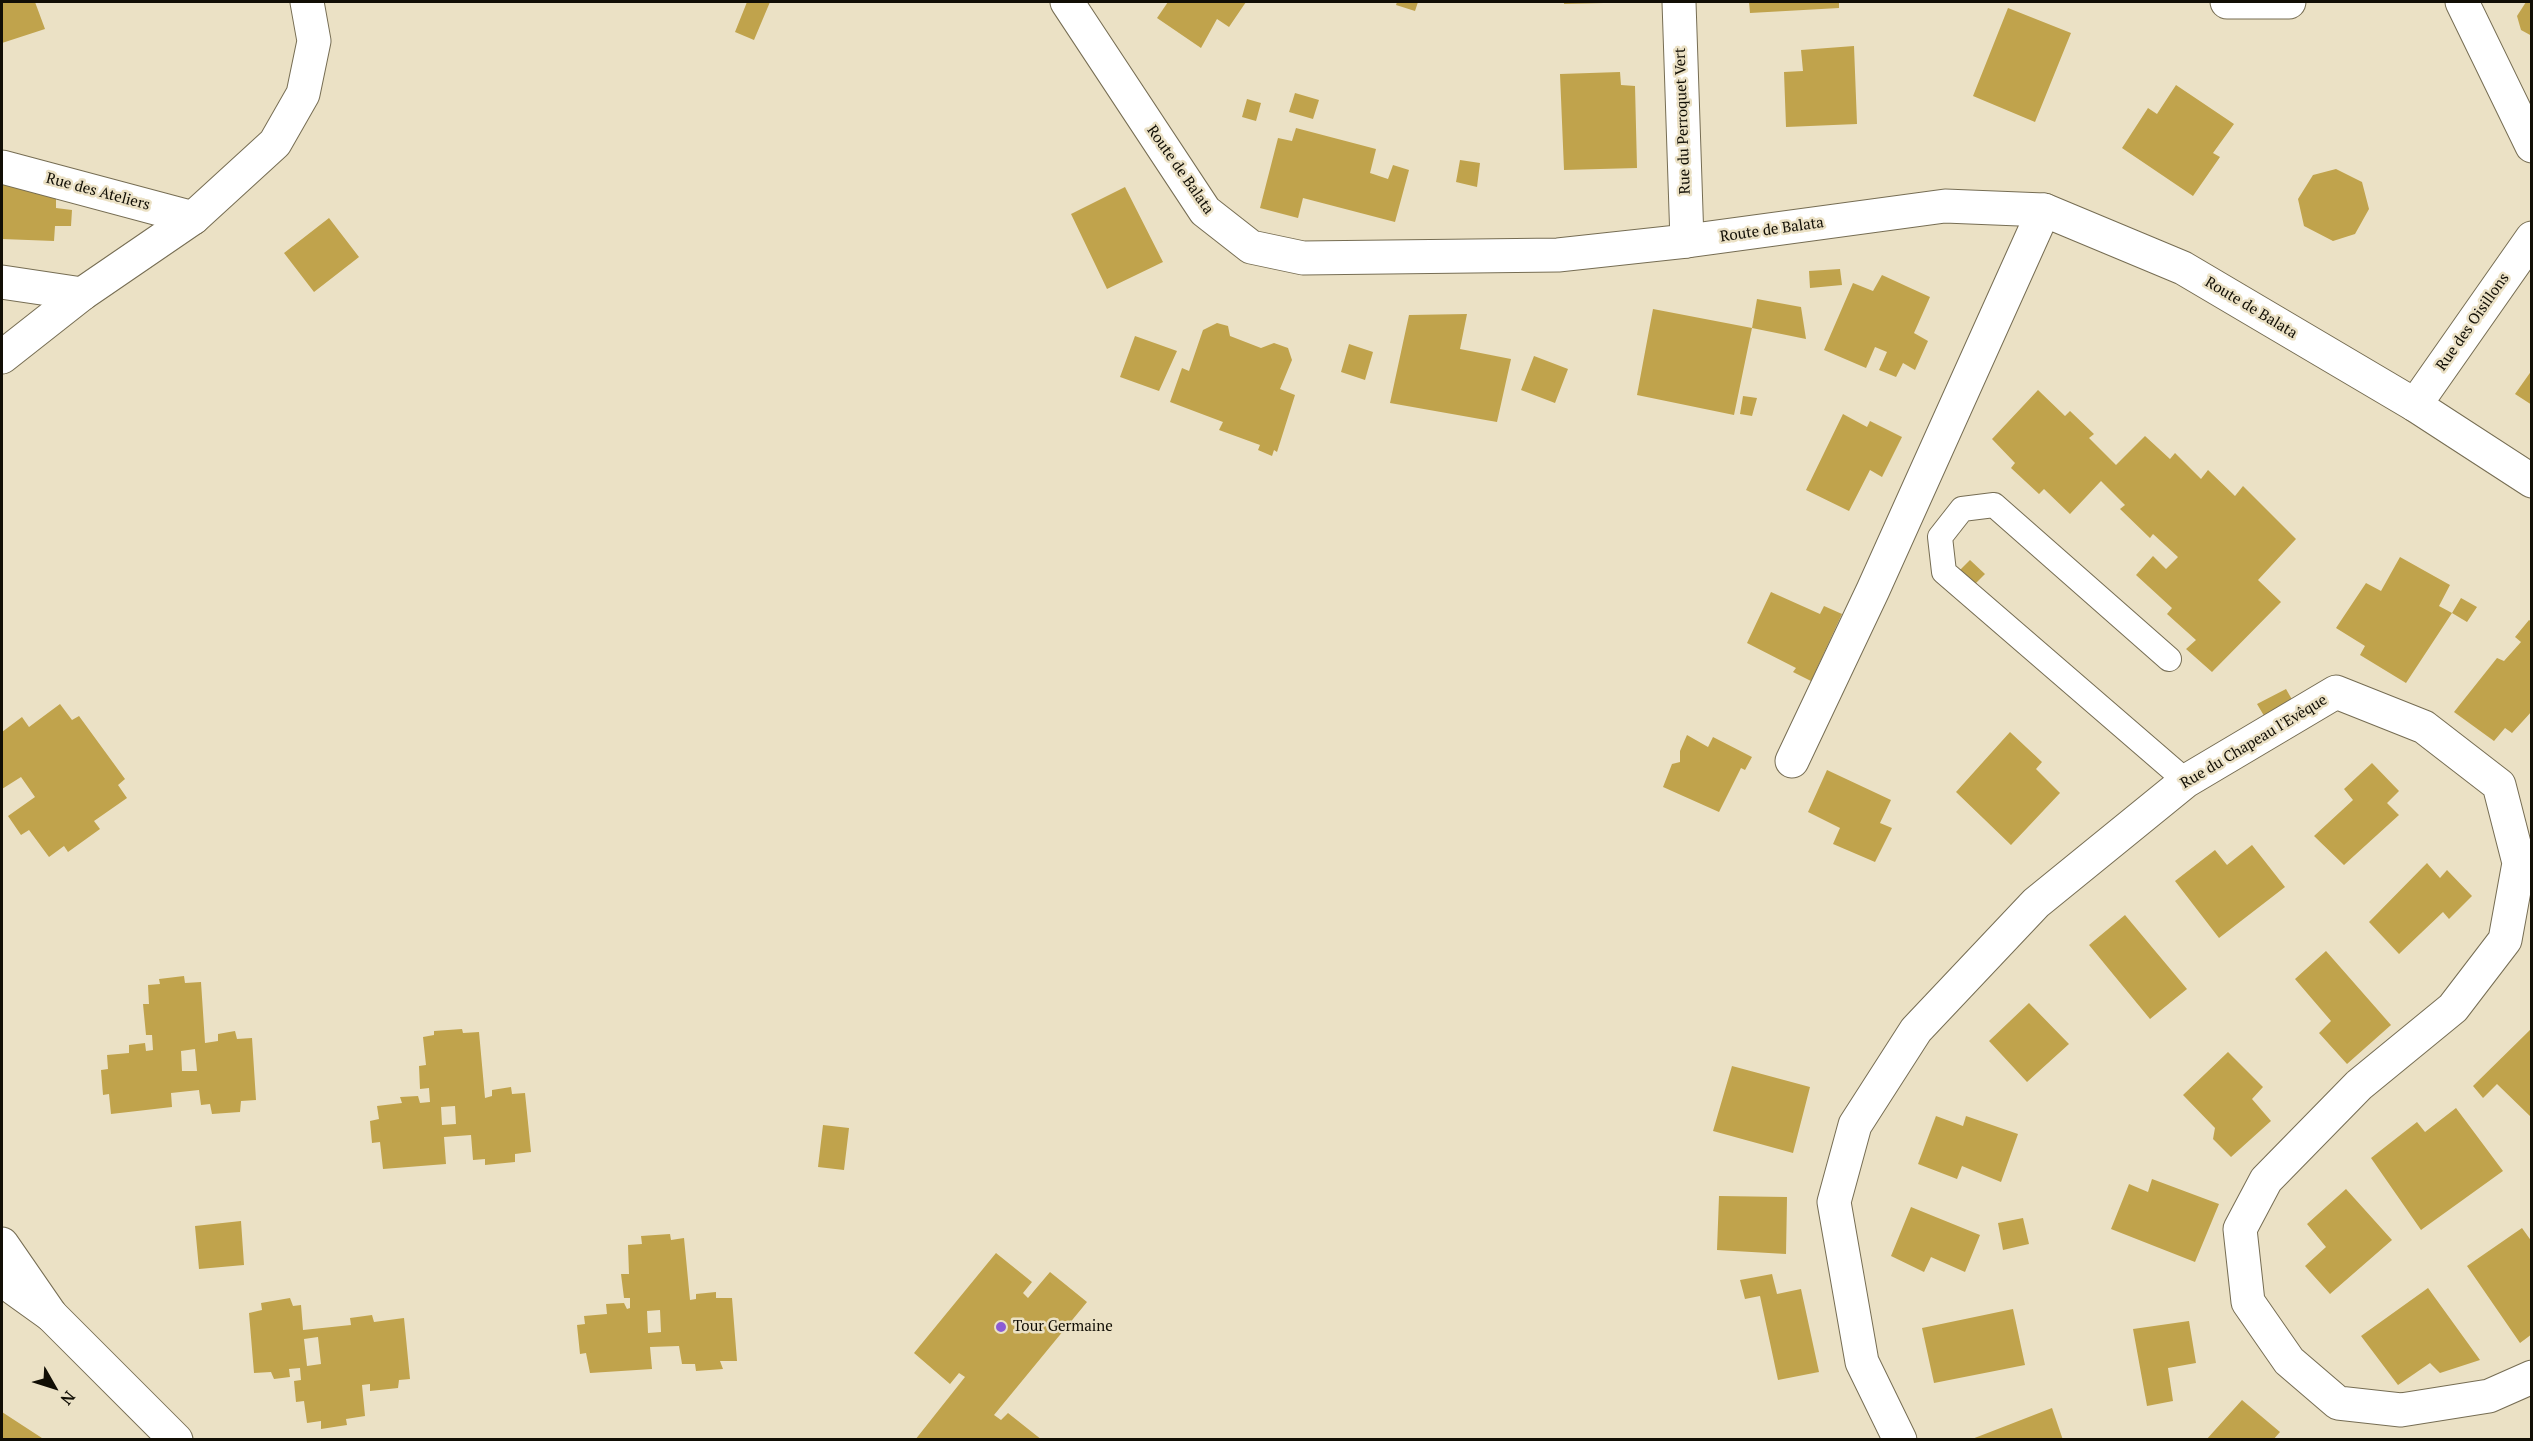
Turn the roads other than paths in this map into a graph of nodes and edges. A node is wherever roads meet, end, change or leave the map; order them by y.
1 (307, 2) edge
2 (1066, 2) edge
3 (1679, 2) edge
4 (2227, 2) edge
5 (2289, 2) edge
6 (2462, 2) edge
7 (2532, 146) edge
8 (2, 167) edge
9 (2044, 210) junction
10 (193, 218) junction
11 (2532, 238) edge
12 (1687, 241) junction
13 (2, 282) edge
14 (82, 294) junction
15 (2, 357) edge
16 (2415, 405) junction
17 (2532, 481) edge
18 (2169, 659) dead end
19 (1792, 761) dead end
20 (2186, 781) junction
21 (2525, 863) edge
22 (2, 1244) edge
23 (2, 1280) edge
24 (51, 1315) junction
25 (2532, 1377) edge
26 (176, 1440) edge
27 (1900, 1440) edge

1 - 10 street
2 - 12 street, Route de Balata
3 - 12 street, Rue du Perroquet Vert
4 - 5 street
6 - 7 street
8 - 10 street, Rue des Ateliers
9 - 12 street, Route de Balata
9 - 16 street, Route de Balata
9 - 19 street
10 - 14 street
11 - 16 street, Rue des Oisillons
13 - 14 street
14 - 15 street
16 - 17 street, Route de Balata
18 - 20 lane
20 - 21 street, Rue du Chapeau l'Evêque
20 - 27 street, Rue du Chapeau l'Evêque
21 - 25 street, Rue du Chapeau l'Evêque
22 - 24 street
23 - 24 street
24 - 26 street

